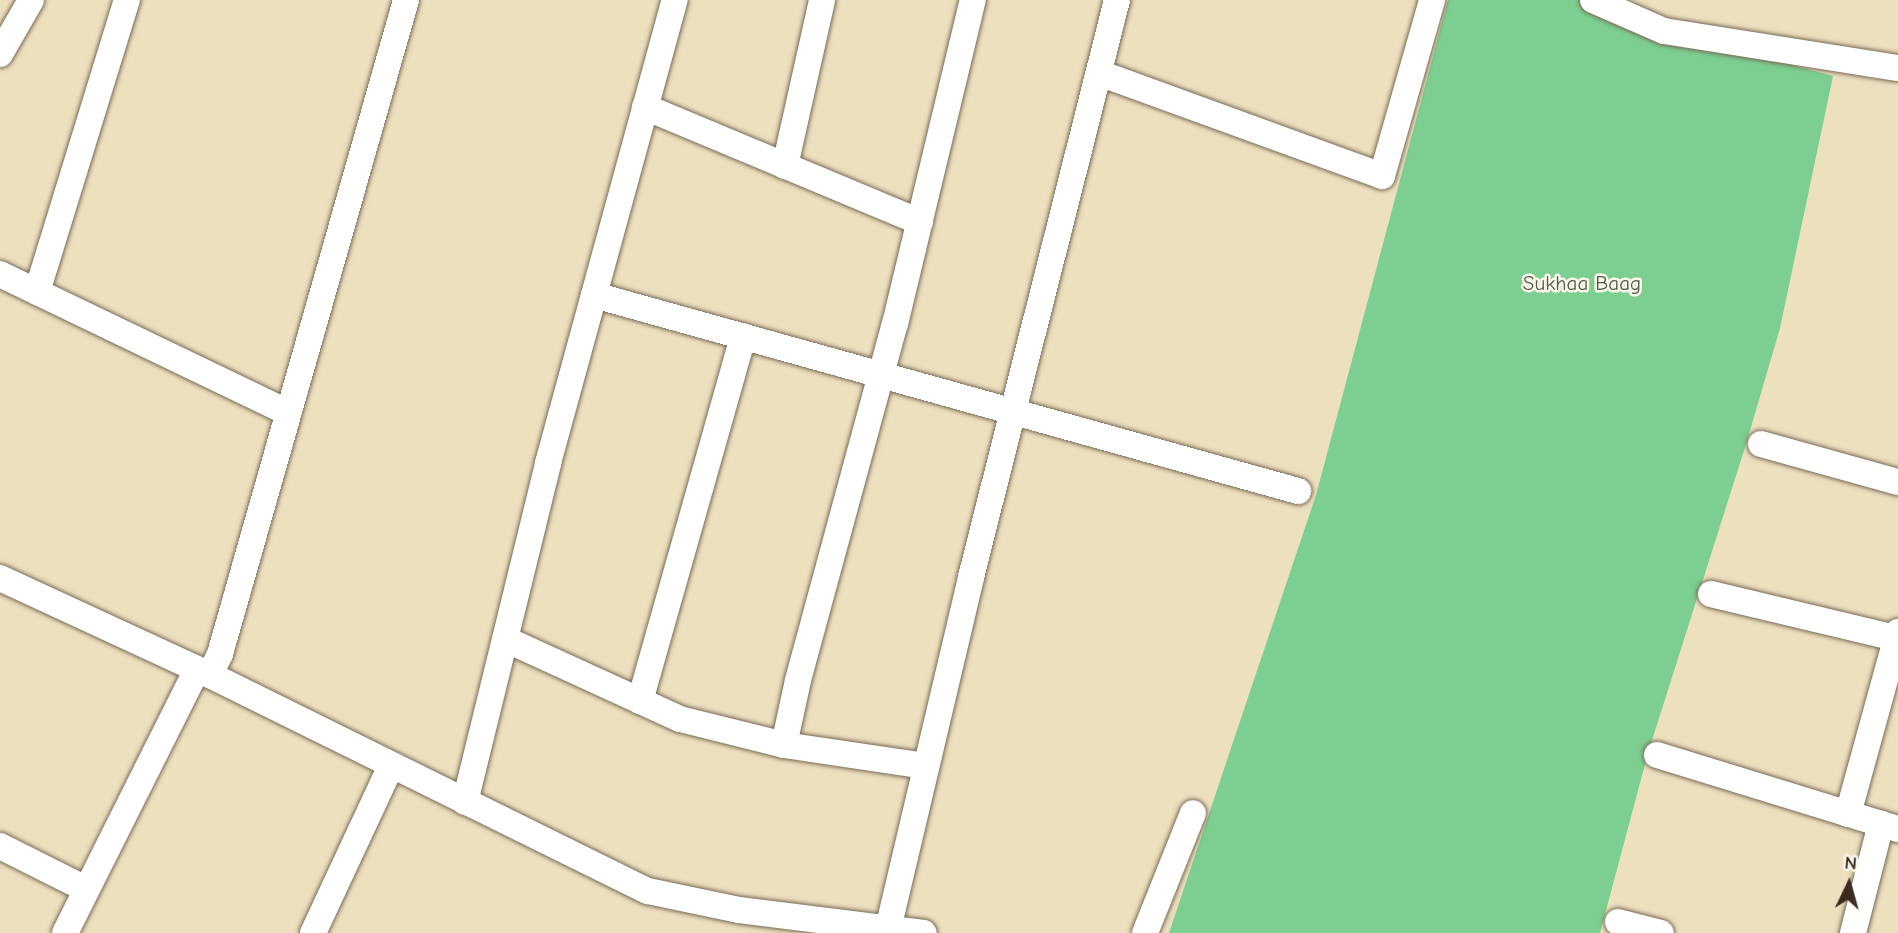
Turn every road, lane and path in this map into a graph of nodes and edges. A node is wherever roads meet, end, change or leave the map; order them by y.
1 (31, 0) edge
2 (127, 0) edge
3 (406, 0) edge
4 (675, 0) edge
5 (822, 0) edge
6 (973, 0) edge
7 (1117, 0) edge
8 (1432, 0) edge
9 (1593, 0) edge
10 (0, 54) edge
11 (1898, 68) edge
12 (1098, 73) junction
13 (645, 107) junction
14 (785, 166) junction
15 (920, 222) junction
16 (0, 274) edge
17 (37, 292) junction
18 (594, 295) junction
19 (743, 336) junction
20 (881, 374) junction
21 (1013, 411) junction
22 (287, 412) junction
23 (1761, 444) dead end
24 (1898, 482) edge
25 (1298, 491) dead end
26 (0, 578) edge
27 (1711, 594) dead end
28 (1897, 635) edge
29 (505, 639) junction
30 (204, 672) junction
31 (640, 701) junction
32 (785, 745) junction
33 (1657, 755) dead end
34 (391, 766) junction
35 (926, 766) junction
36 (465, 802) junction
37 (1193, 813) dead end
38 (1848, 814) junction
39 (1890, 826) edge
40 (0, 846) edge
41 (86, 888) junction
42 (1618, 922) dead end
43 (787, 924) edge
44 (888, 929) junction
45 (65, 933) edge
46 (313, 933) edge
47 (924, 933) edge
48 (1145, 933) edge
49 (1661, 933) edge
50 (1853, 933) edge

1 - 10 street
2 - 17 street
3 - 22 street
4 - 13 street
5 - 14 street
6 - 15 street
7 - 12 street
8 - 12 street
9 - 11 street
12 - 21 street
13 - 14 street
13 - 18 street
14 - 15 street
15 - 20 street
16 - 17 street
17 - 22 street
18 - 19 street
18 - 29 street
19 - 20 street
19 - 31 street
20 - 21 street
20 - 32 street
21 - 25 street
21 - 35 street
22 - 30 street
23 - 24 street
26 - 30 street
27 - 28 street
28 - 38 street
29 - 31 street
29 - 36 street
30 - 34 street
30 - 41 street
31 - 32 street
32 - 35 street
33 - 38 street
34 - 36 street
34 - 46 street
35 - 44 street
36 - 43 street
37 - 48 street
38 - 39 street
39 - 50 street
40 - 41 street
41 - 45 street
42 - 49 street
43 - 44 street
44 - 47 street

